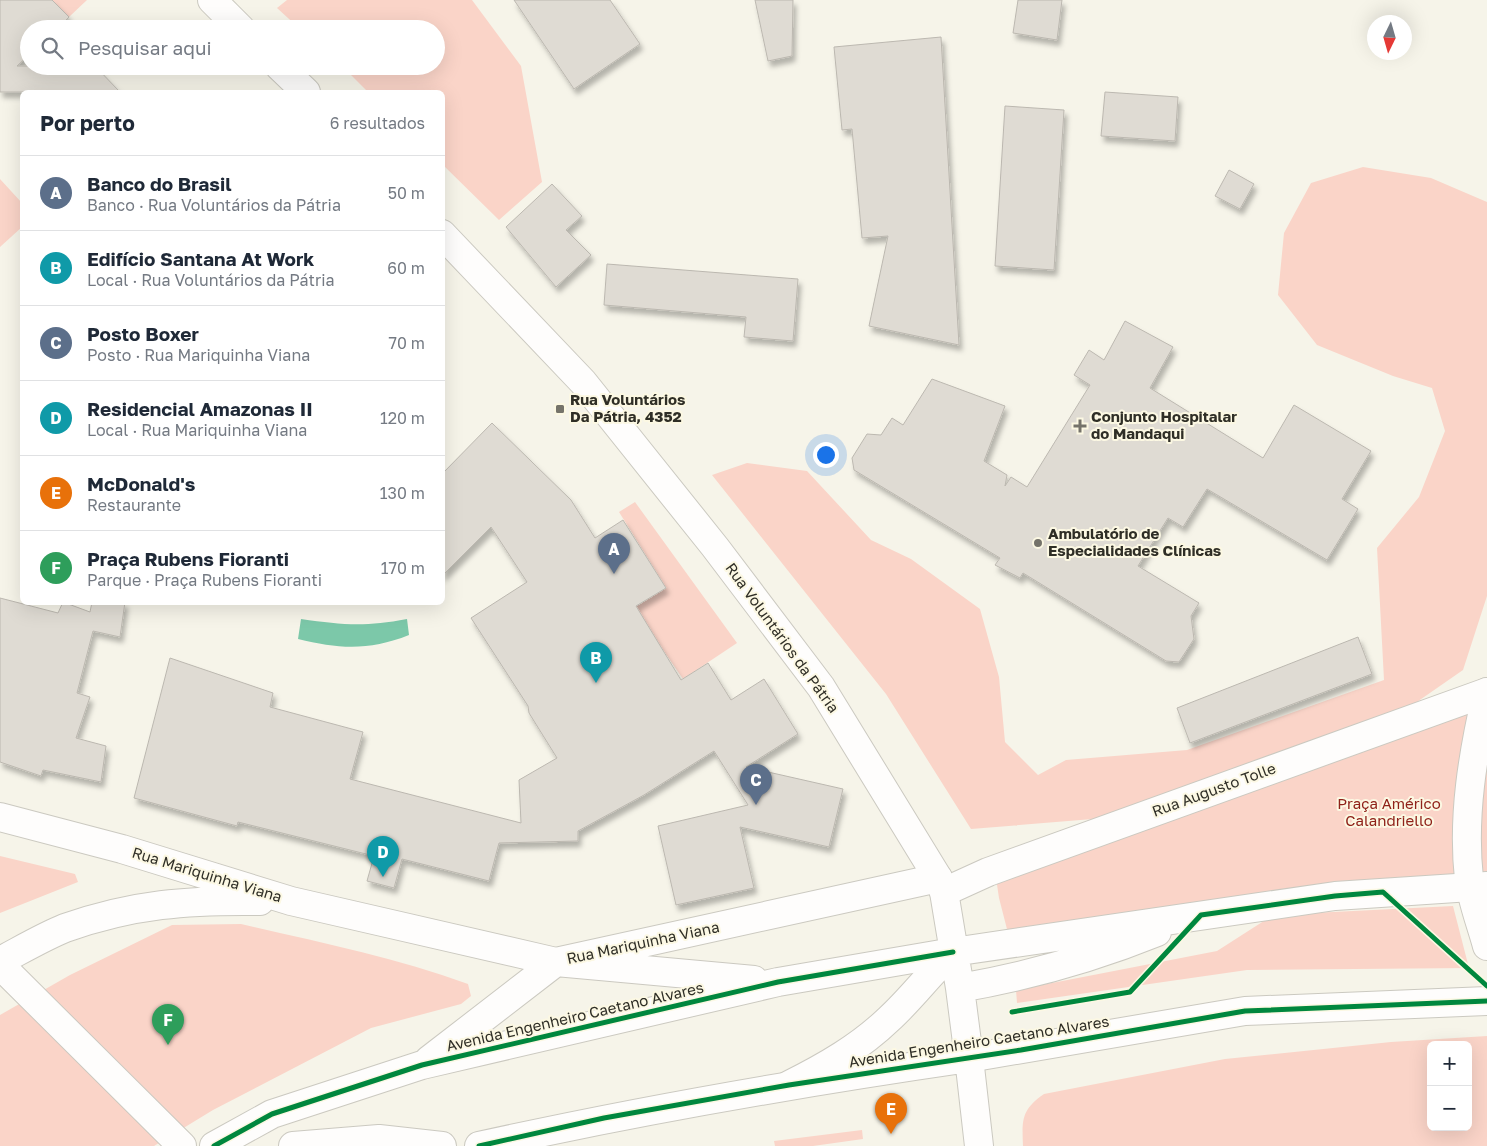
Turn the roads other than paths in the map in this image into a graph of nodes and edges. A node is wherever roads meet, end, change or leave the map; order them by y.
1 (212, 0) edge
2 (232, 20) edge
3 (445, 237) edge
4 (1487, 692) edge
5 (0, 817) edge
6 (941, 885) junction
7 (1479, 886) edge
8 (291, 901) junction
9 (1200, 915) junction
10 (1487, 946) edge
11 (953, 952) junction
12 (0, 961) edge
13 (556, 962) junction
14 (0, 965) edge
15 (778, 982) junction
16 (960, 988) junction
17 (1487, 1001) edge
18 (969, 1058) junction
19 (422, 1065) junction
20 (789, 1085) junction
21 (182, 1146) edge
22 (214, 1146) edge
23 (293, 1146) edge
24 (442, 1146) edge
25 (479, 1146) edge
26 (979, 1146) edge

1 - 2 street
3 - 6 street, Rua Voluntários da Pátria
4 - 6 street, Rua Augusto Tolle
4 - 7 street, Rua Augusto Tolle
5 - 8 street, Rua Mariquinha Viana
6 - 11 street, Rua Voluntários da Pátria
6 - 13 street, Rua Mariquinha Viana
7 - 9 street, Avenida Engenheiro Caetano Alvares
7 - 10 street, Rua Augusto Tolle
8 - 12 street, Rua Mariquinha Viana
8 - 13 street, Rua Mariquinha Viana
9 - 11 street, Avenida Engenheiro Caetano Alvares
9 - 16 street
11 - 15 street, Avenida Engenheiro Caetano Alvares
11 - 16 street, Rua Voluntários da Pátria
11 - 20 street
13 - 15 street
13 - 19 street
14 - 21 street
15 - 19 street, Avenida Engenheiro Caetano Alvares
16 - 18 street, Rua Voluntários da Pátria
17 - 18 street, Avenida Engenheiro Caetano Alvares
18 - 20 street, Avenida Engenheiro Caetano Alvares
18 - 26 street, Rua Voluntários da Pátria
19 - 22 street, Avenida Engenheiro Caetano Alvares
20 - 25 street, Avenida Engenheiro Caetano Alvares
23 - 24 street

